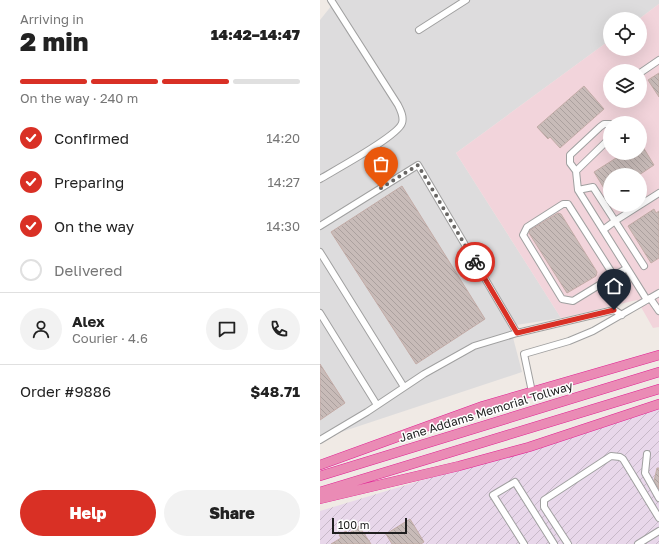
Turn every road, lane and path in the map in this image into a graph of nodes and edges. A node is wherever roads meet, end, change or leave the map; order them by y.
1 (331, 0) edge
2 (466, 0) edge
3 (419, 30) dead end
4 (659, 60) edge
5 (647, 68) edge
6 (603, 125) edge
7 (603, 145) edge
8 (576, 171) junction
9 (320, 179) edge
10 (578, 190) junction
11 (659, 193) edge
12 (615, 221) junction
13 (320, 226) edge
14 (603, 230) junction
15 (320, 252) edge
16 (644, 266) dead end
17 (627, 268) junction
18 (614, 276) junction
19 (659, 293) edge
20 (649, 299) junction
21 (659, 311) edge
22 (320, 313) edge
23 (622, 314) junction
24 (517, 333) junction
25 (659, 355) edge
26 (659, 372) edge
27 (404, 387) junction
28 (659, 389) edge
29 (532, 392) junction
30 (659, 404) edge
31 (377, 405) junction
32 (320, 440) edge
33 (647, 454) dead end
34 (320, 466) edge
35 (320, 476) edge
36 (320, 492) edge
37 (659, 498) edge
38 (320, 499) edge
39 (659, 518) edge
40 (659, 531) edge
41 (524, 544) edge
42 (554, 544) edge
43 (568, 544) edge
44 (638, 544) edge

1 - 9 street
2 - 3 street
4 - 5 street
6 - 8 street
7 - 8 street
8 - 10 street
10 - 12 street
10 - 14 street
11 - 12 street
12 - 14 street
12 - 16 street
13 - 24 street
14 - 17 street
15 - 27 street
17 - 18 street
17 - 20 street
18 - 18 street
19 - 20 street
20 - 21 street
20 - 23 street
22 - 31 street
23 - 24 street
23 - 29 street
24 - 27 street
25 - 29 highway
26 - 35 highway, Jane Addams Memorial Tollway
27 - 31 street
28 - 36 highway
29 - 34 highway
30 - 38 highway
31 - 32 street
33 - 37 street
39 - 43 street
40 - 44 street
41 - 42 street

